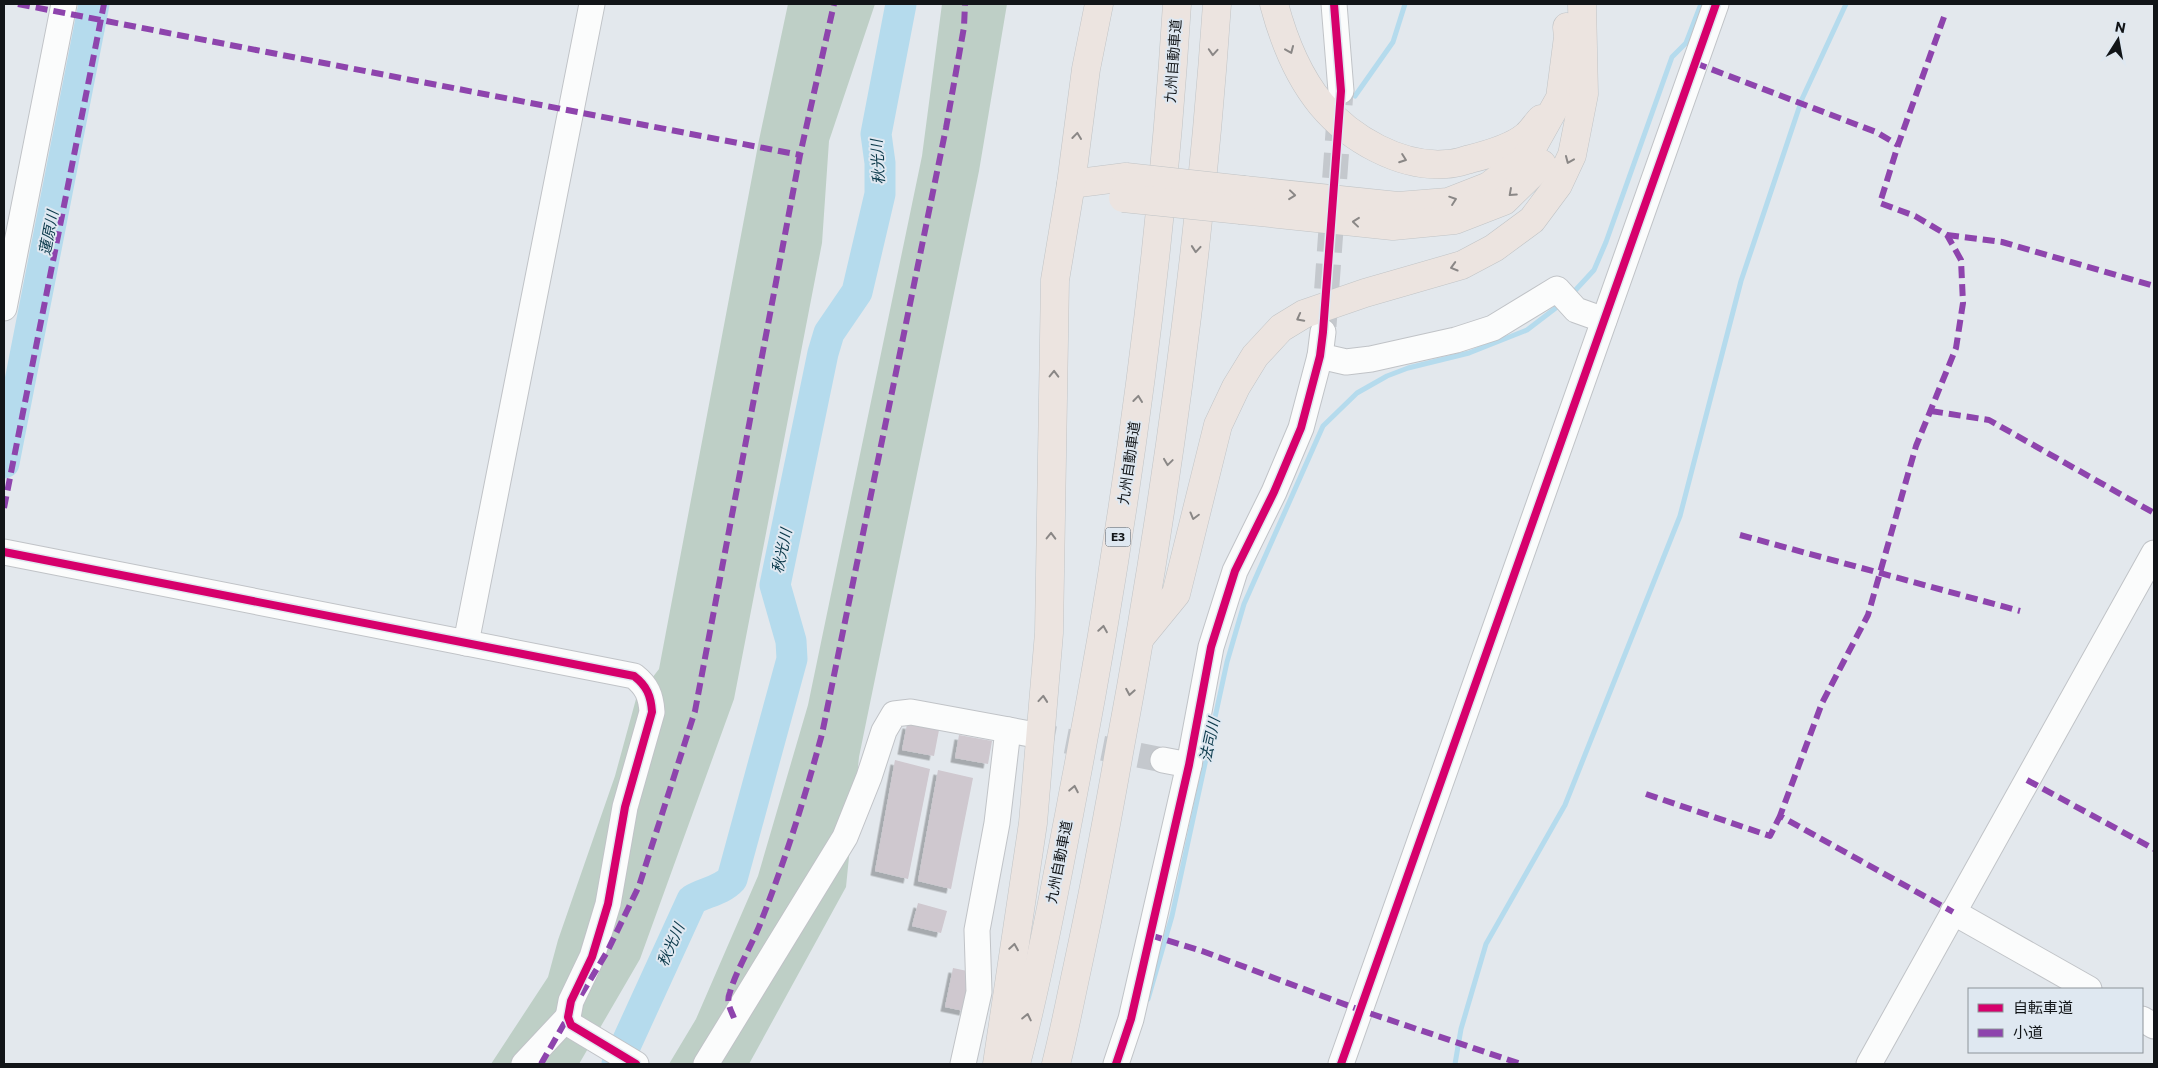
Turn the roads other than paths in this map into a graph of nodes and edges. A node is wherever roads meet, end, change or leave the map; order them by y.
1 (64, 4) edge
2 (592, 4) edge
3 (1099, 4) edge
4 (1177, 4) edge
5 (1217, 4) edge
6 (1274, 4) edge
7 (1334, 4) edge
8 (1566, 4) edge
9 (1582, 4) edge
10 (1716, 4) edge
11 (1583, 43) junction
12 (1341, 91) tunnel mouth
13 (1560, 98) junction
14 (1071, 184) junction
15 (1242, 200) junction
16 (4, 308) edge
17 (1604, 320) junction
18 (4, 552) edge
19 (2154, 553) edge
20 (1139, 639) junction
21 (466, 643) junction
22 (1163, 760) tunnel mouth
23 (1189, 765) junction
24 (1953, 912) junction
25 (2087, 988) edge
26 (2143, 1020) edge
27 (574, 1023) junction
28 (2154, 1026) edge
29 (524, 1064) edge
30 (636, 1064) edge
31 (706, 1064) edge
32 (963, 1064) edge
33 (997, 1064) edge
34 (1016, 1064) edge
35 (1056, 1064) edge
36 (1116, 1064) edge
37 (1341, 1064) edge
38 (1869, 1064) edge

1 - 16 street
2 - 21 street
14 -> 3 highway
34 -> 4 highway, 九州自動車道 / E3
5 -> 20 highway
6 -> 13 highway
7 - 12 street
8 - 13 highway
9 - 11 highway
10 - 17 street
11 -> 15 highway
11 -> 20 highway
15 -> 13 highway
14 - 15 highway, bridge
33 -> 14 highway
17 - 23 street
17 - 37 street
18 - 21 street
19 - 24 street
20 -> 35 highway
21 - 27 street
22 - 23 street
23 - 36 street
24 - 25 street
24 - 38 street
26 - 28 street
27 - 29 street
27 - 30 street
31 - 32 street

